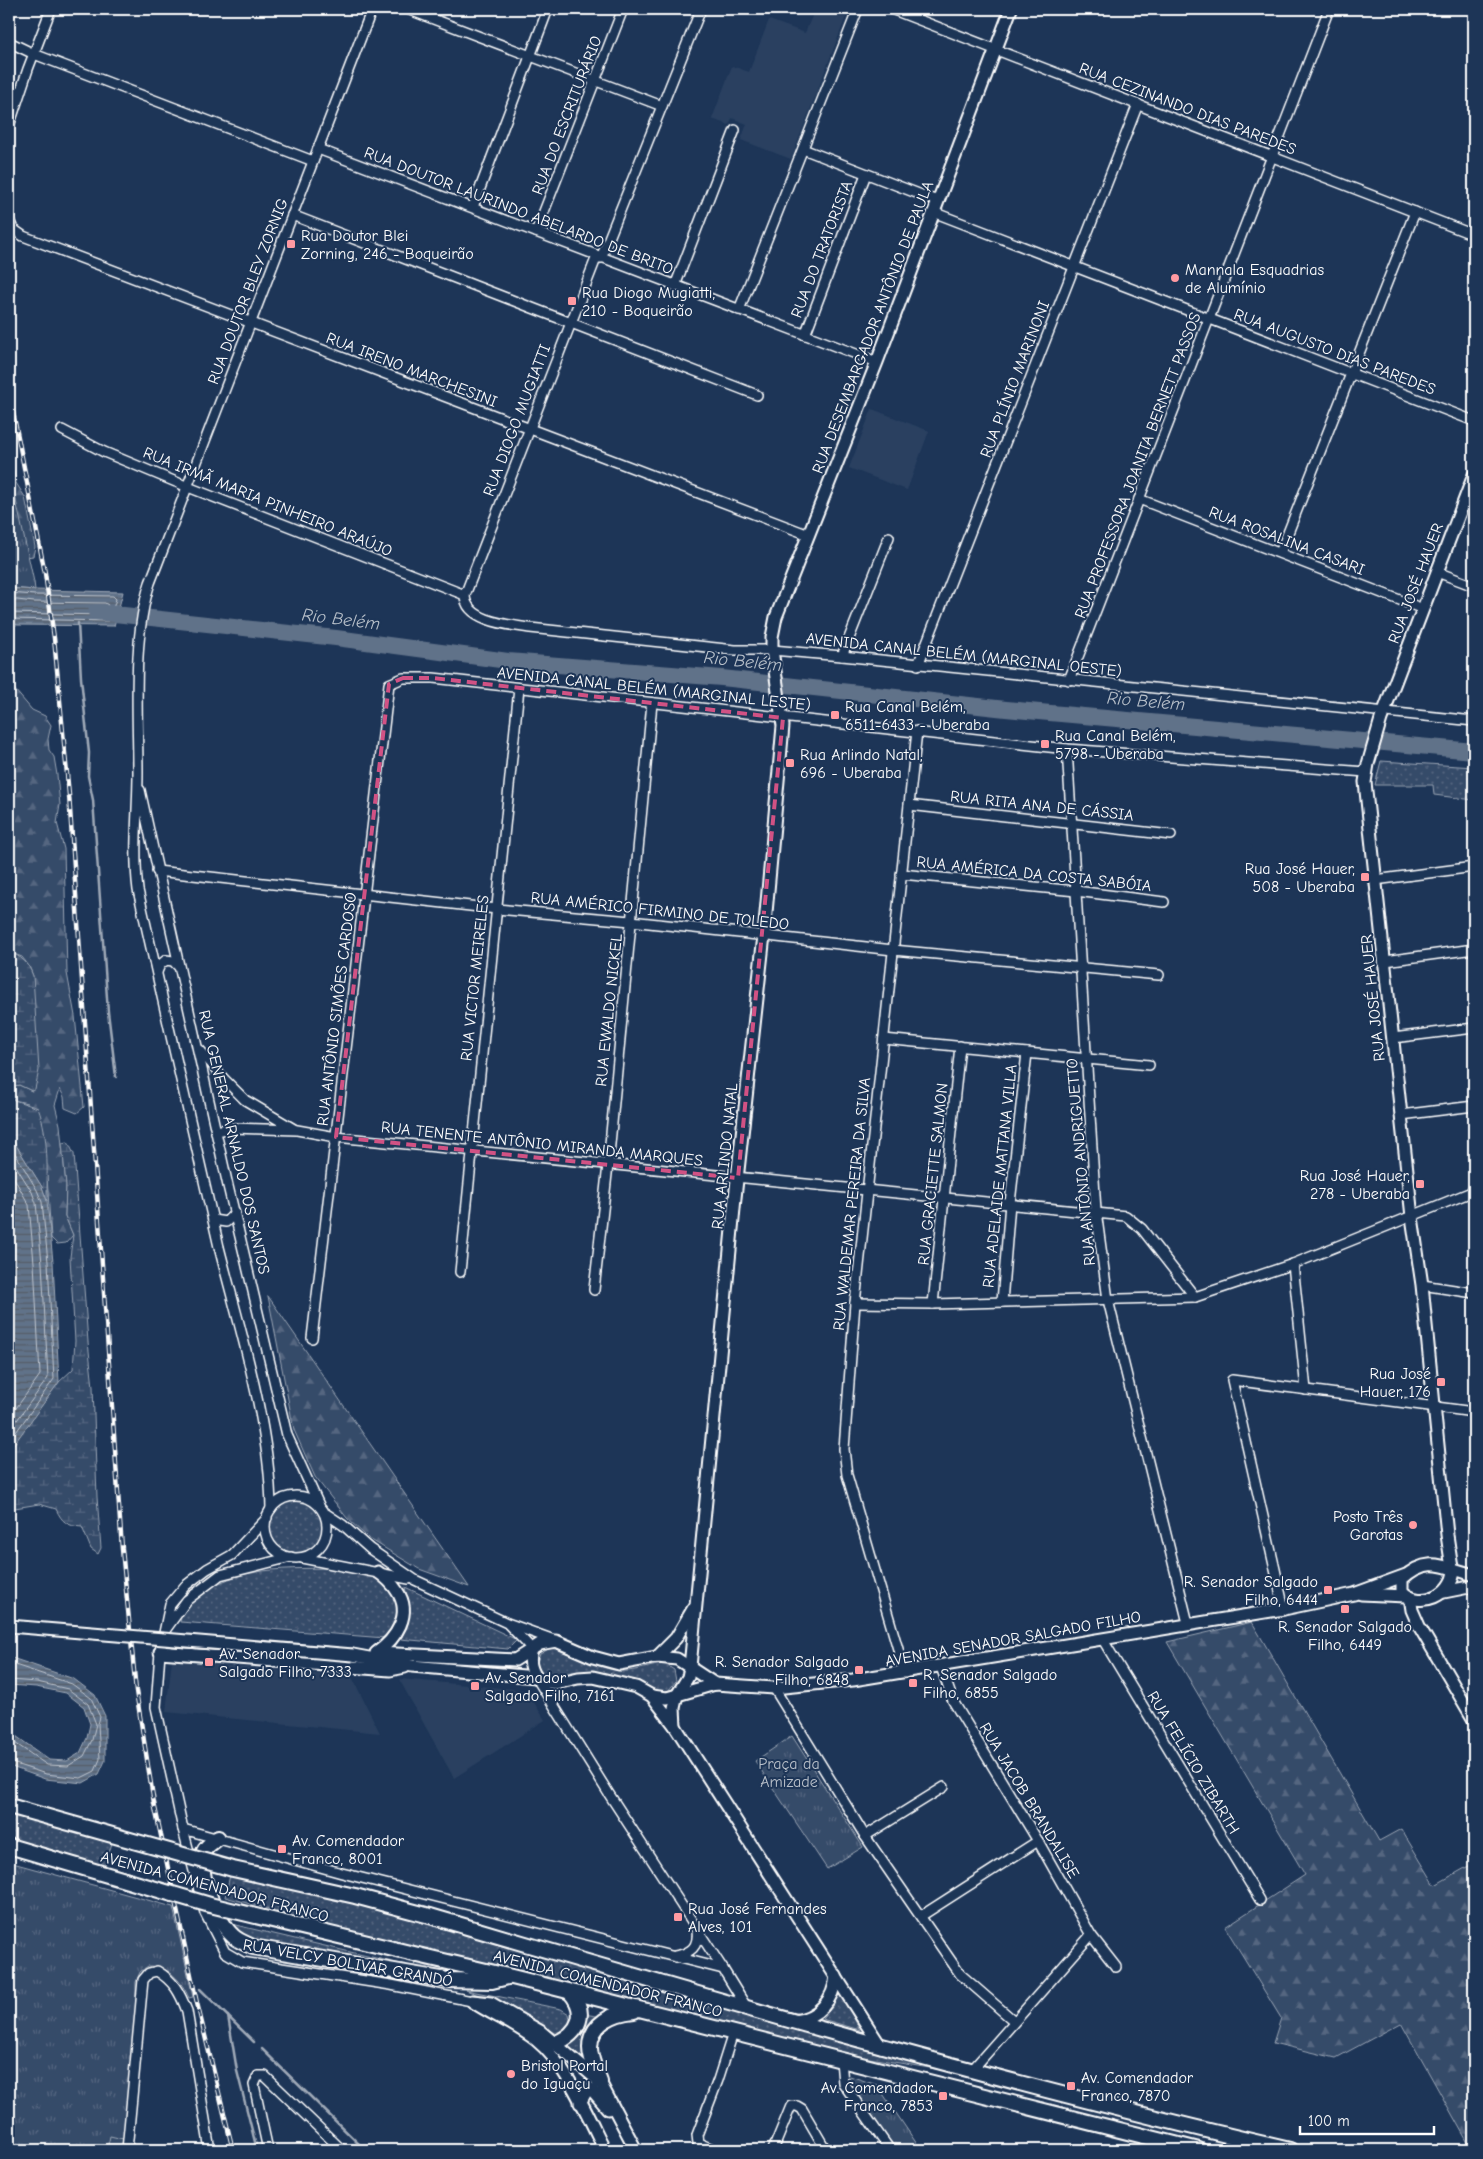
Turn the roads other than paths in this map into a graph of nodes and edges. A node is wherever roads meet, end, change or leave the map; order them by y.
1 (51, 9) edge
2 (372, 9) edge
3 (408, 9) edge
4 (548, 9) edge
5 (623, 9) edge
6 (701, 9) edge
7 (858, 9) edge
8 (891, 9) edge
9 (1011, 9) edge
10 (1329, 9) edge
11 (9, 42) edge
12 (995, 49) junction
13 (34, 54) junction
14 (530, 56) junction
15 (595, 81) junction
16 (1138, 104) junction
17 (662, 106) junction
18 (9, 126) edge
19 (735, 130) dead end
20 (318, 149) junction
21 (803, 149) junction
22 (1272, 156) junction
23 (313, 161) junction
24 (866, 174) junction
25 (935, 207) junction
26 (473, 208) junction
27 (1415, 212) junction
28 (292, 215) junction
29 (9, 221) edge
30 (536, 232) junction
31 (1474, 235) edge
32 (599, 257) junction
33 (1074, 267) junction
34 (676, 286) junction
35 (740, 310) junction
36 (1209, 319) junction
37 (570, 322) junction
38 (251, 323) junction
39 (805, 335) junction
40 (877, 362) junction
41 (1351, 374) junction
42 (757, 395) dead end
43 (1474, 421) edge
44 (528, 429) junction
45 (62, 430) dead end
46 (1474, 475) edge
47 (188, 487) junction
48 (1139, 499) junction
49 (809, 535) junction
50 (889, 537) dead end
51 (1280, 554) junction
52 (1437, 572) junction
53 (1474, 586) edge
54 (465, 595) junction
55 (1423, 609) junction
56 (139, 654) joint
57 (773, 654) junction
58 (842, 656) junction
59 (918, 665) junction
60 (1069, 680) junction
61 (389, 684) joint
62 (519, 688) junction
63 (652, 703) junction
64 (783, 714) junction
65 (1382, 715) junction
66 (1474, 721) edge
67 (917, 731) junction
68 (1068, 749) junction
69 (1367, 768) junction
70 (138, 780) junction
71 (909, 805) junction
72 (1072, 823) junction
73 (1171, 835) dead end
74 (1474, 867) edge
75 (157, 870) junction
76 (901, 874) junction
77 (1375, 880) junction
78 (1076, 891) junction
79 (364, 895) junction
80 (1164, 902) dead end
81 (496, 909) junction
82 (631, 921) junction
83 (764, 935) junction
84 (1474, 949) edge
85 (893, 950) junction
86 (1385, 961) junction
87 (179, 966) junction
88 (1081, 968) junction
89 (157, 972) junction
90 (1159, 975) dead end
91 (1474, 1028) edge
92 (1393, 1038) junction
93 (884, 1040) junction
94 (960, 1046) junction
95 (199, 1049) junction
96 (1027, 1053) junction
97 (1086, 1058) junction
98 (1149, 1065) dead end
99 (1474, 1106) edge
100 (1402, 1115) junction
101 (297, 1130) junction
102 (216, 1131) junction
103 (336, 1137) junction
104 (472, 1151) junction
105 (608, 1165) junction
106 (738, 1178) junction
107 (867, 1190) junction
108 (1474, 1191) edge
109 (944, 1197) junction
110 (1010, 1203) junction
111 (1096, 1211) junction
112 (235, 1213) junction
113 (1412, 1217) junction
114 (213, 1220) junction
115 (1294, 1264) junction
116 (460, 1272) dead end
117 (1422, 1285) junction
118 (594, 1290) dead end
119 (1474, 1292) edge
120 (1195, 1297) junction
121 (1108, 1300) junction
122 (1002, 1302) junction
123 (855, 1303) junction
124 (933, 1304) junction
125 (312, 1338) dead end
126 (1306, 1390) junction
127 (1433, 1407) junction
128 (1474, 1412) edge
129 (322, 1509) junction
130 (269, 1514) junction
131 (1446, 1535) junction
132 (291, 1557) junction
133 (300, 1558) junction
134 (1428, 1566) junction
135 (1453, 1569) junction
136 (378, 1572) junction
137 (1406, 1575) junction
138 (1474, 1575) edge
139 (414, 1580) junction
140 (1474, 1586) edge
141 (1354, 1594) junction
142 (1439, 1594) junction
143 (1408, 1597) junction
144 (695, 1606) junction
145 (1284, 1609) junction
146 (507, 1623) junction
147 (1188, 1624) junction
148 (9, 1626) edge
149 (1420, 1626) junction
150 (166, 1629) junction
151 (1103, 1640) junction
152 (556, 1641) junction
153 (532, 1649) junction
154 (160, 1652) junction
155 (376, 1653) junction
156 (353, 1655) junction
157 (657, 1657) junction
158 (412, 1666) junction
159 (690, 1667) junction
160 (941, 1667) junction
161 (905, 1673) junction
162 (536, 1677) junction
163 (715, 1684) junction
164 (774, 1688) junction
165 (677, 1695) junction
166 (652, 1696) junction
167 (1474, 1720) edge
168 (675, 1726) junction
169 (944, 1788) dead end
170 (9, 1806) edge
171 (183, 1829) junction
172 (204, 1834) junction
173 (865, 1836) junction
174 (218, 1838) junction
175 (1038, 1841) junction
176 (188, 1845) junction
177 (9, 1846) edge
178 (1260, 1900) dead end
179 (920, 1916) junction
180 (696, 1929) junction
181 (1091, 1935) junction
182 (673, 1957) junction
183 (1116, 1967) dead end
184 (722, 1970) junction
185 (836, 1976) junction
186 (512, 1977) junction
187 (570, 1992) junction
188 (472, 2001) junction
189 (747, 2008) junction
190 (642, 2010) junction
191 (791, 2021) junction
192 (1014, 2021) junction
193 (733, 2033) junction
194 (556, 2043) junction
195 (882, 2046) junction
196 (841, 2060) junction
197 (972, 2070) junction
198 (600, 2082) junction
199 (580, 2102) junction
200 (1207, 2131) junction
201 (629, 2138) junction
202 (1152, 2144) edge
203 (127, 2150) edge
204 (210, 2150) edge
205 (268, 2150) edge
206 (342, 2150) edge
207 (605, 2150) edge
208 (636, 2150) edge
209 (716, 2150) edge
210 (773, 2150) edge
211 (826, 2150) edge
212 (890, 2150) edge
213 (1199, 2150) edge
214 (1290, 2150) edge

1 - 13 street
2 - 20 street, RUA DOUTOR BLEY ZORNIG
3 - 14 street
4 - 14 street
5 - 15 street, RUA DO ESCRITURÁRIO
6 - 17 street, RUA DIOGO MUGIATTI
7 - 21 street
8 - 12 street, RUA CEZINANDO DIAS PAREDES
9 - 12 main road, RUA DESEMBARGADOR ANTÔNIO DE PAULA
10 - 22 street, RUA PROFESSORA JOANITA BERNETT PASSOS
11 - 13 street
12 - 16 street, RUA CEZINANDO DIAS PAREDES
12 - 25 main road, RUA DESEMBARGADOR ANTÔNIO DE PAULA
13 - 18 street
13 - 23 street
14 - 15 street
14 - 26 street
15 - 17 street
15 - 30 street, RUA DO ESCRITURÁRIO
16 - 22 street, RUA CEZINANDO DIAS PAREDES
16 - 33 street, RUA PLÍNIO MARINONI
17 - 32 street, RUA DIOGO MUGIATTI
19 - 34 street
20 - 23 street, RUA DOUTOR BLEY ZORNIG
20 - 26 street, RUA DOUTOR LAURINDO ABELARDO DE BRITO
21 - 24 street, RUA AUGUSTO DIAS PAREDES
21 - 35 street
22 - 27 street, RUA CEZINANDO DIAS PAREDES
22 - 36 street, RUA PROFESSORA JOANITA BERNETT PASSOS
23 - 28 street, RUA DOUTOR BLEY ZORNIG
24 - 25 street, RUA AUGUSTO DIAS PAREDES
24 - 39 street, RUA DO TRATORISTA
25 - 33 street, RUA AUGUSTO DIAS PAREDES
25 - 40 main road, RUA DESEMBARGADOR ANTÔNIO DE PAULA
26 - 30 street, RUA DOUTOR LAURINDO ABELARDO DE BRITO
27 - 31 street, RUA CEZINANDO DIAS PAREDES
27 - 41 street
28 - 37 street
28 - 38 street, RUA DOUTOR BLEY ZORNIG
29 - 38 street, RUA IRENO MARCHESINI
30 - 32 street, RUA DOUTOR LAURINDO ABELARDO DE BRITO
32 - 34 street, RUA DOUTOR LAURINDO ABELARDO DE BRITO
32 - 37 street, RUA DIOGO MUGIATTI
33 - 36 street, RUA AUGUSTO DIAS PAREDES
33 - 59 street, RUA PLÍNIO MARINONI
34 - 35 street, RUA DOUTOR LAURINDO ABELARDO DE BRITO
35 - 39 street, RUA DOUTOR LAURINDO ABELARDO DE BRITO
36 - 41 street, RUA AUGUSTO DIAS PAREDES
36 - 48 street, RUA PROFESSORA JOANITA BERNETT PASSOS
37 - 42 street
37 - 44 street, RUA DIOGO MUGIATTI
38 - 44 street, RUA IRENO MARCHESINI
38 - 47 street, RUA DOUTOR BLEY ZORNIG
39 - 40 street, RUA DOUTOR LAURINDO ABELARDO DE BRITO
40 - 49 main road, RUA DESEMBARGADOR ANTÔNIO DE PAULA
41 - 43 street, RUA AUGUSTO DIAS PAREDES
41 - 51 street
44 - 49 street, RUA IRENO MARCHESINI
44 - 54 street, RUA DIOGO MUGIATTI
45 - 47 street, RUA IRMÃ MARIA PINHEIRO ARAÚJO
46 - 52 main road, RUA JOSÉ HAUER
47 - 54 street, RUA IRMÃ MARIA PINHEIRO ARAÚJO
47 - 56 street, RUA DOUTOR BLEY ZORNIG
48 - 51 street, RUA ROSALINA CASARI
48 - 60 street, RUA PROFESSORA JOANITA BERNETT PASSOS
49 - 57 main road, RUA DESEMBARGADOR ANTÔNIO DE PAULA
50 - 58 street
51 - 55 street, RUA ROSALINA CASARI
52 - 53 street
52 - 55 main road, RUA JOSÉ HAUER
54 - 57 street, AVENIDA CANAL BELÉM (MARGINAL OESTE)
55 - 65 main road, RUA JOSÉ HAUER
56 - 70 street, RUA GENERAL ARNALDO DOS SANTOS
57 - 58 street, AVENIDA CANAL BELÉM (MARGINAL OESTE)
57 - 64 main road, RUA DESEMBARGADOR ANTÔNIO DE PAULA
58 - 59 street, AVENIDA CANAL BELÉM (MARGINAL OESTE)
59 - 60 street, AVENIDA CANAL BELÉM (MARGINAL OESTE)
60 - 65 street, AVENIDA CANAL BELÉM (MARGINAL OESTE)
61 - 62 street, AVENIDA CANAL BELÉM (MARGINAL LESTE)
61 - 79 street, RUA ANTÔNIO SIMÕES CARDOSO
62 - 63 street, AVENIDA CANAL BELÉM (MARGINAL LESTE)
62 - 81 street, RUA VICTOR MEIRELES
63 - 64 street, AVENIDA CANAL BELÉM (MARGINAL LESTE)
63 - 82 street, RUA EWALDO NICKEL
64 - 67 street, AVENIDA CANAL BELÉM (MARGINAL LESTE)
64 - 83 main road, RUA ARLINDO NATAL
65 - 66 street, AVENIDA CANAL BELÉM (MARGINAL OESTE)
65 - 69 main road, RUA JOSÉ HAUER
67 - 68 street, AVENIDA CANAL BELÉM (MARGINAL LESTE)
67 - 71 street, RUA WALDEMAR PEREIRA DA SILVA
68 - 69 street, AVENIDA CANAL BELÉM (MARGINAL LESTE)
68 - 72 street, RUA ANTÔNIO ANDRIGUETTO
69 - 77 main road, RUA JOSÉ HAUER
70 - 75 street, RUA GENERAL ARNALDO DOS SANTOS
70 - 89 street, RUA GENERAL ARNALDO DOS SANTOS
71 - 72 street, RUA RITA ANA DE CÁSSIA
71 - 76 street, RUA WALDEMAR PEREIRA DA SILVA
72 - 73 street, RUA RITA ANA DE CÁSSIA
72 - 78 street, RUA ANTÔNIO ANDRIGUETTO
74 - 77 street
75 - 79 street, RUA AMÉRICO FIRMINO DE TOLEDO
75 - 87 street, RUA GENERAL ARNALDO DOS SANTOS
76 - 78 street, RUA AMÉRICA DA COSTA SABÓIA
76 - 85 street, RUA WALDEMAR PEREIRA DA SILVA
77 - 86 main road, RUA JOSÉ HAUER
78 - 80 street, RUA AMÉRICA DA COSTA SABÓIA
78 - 88 street, RUA ANTÔNIO ANDRIGUETTO
79 - 81 street, RUA AMÉRICO FIRMINO DE TOLEDO
79 - 103 street, RUA ANTÔNIO SIMÕES CARDOSO
81 - 82 street, RUA AMÉRICO FIRMINO DE TOLEDO
81 - 104 street, RUA VICTOR MEIRELES
82 - 83 street, RUA AMÉRICO FIRMINO DE TOLEDO
82 - 105 street, RUA EWALDO NICKEL
83 - 85 street, RUA AMÉRICO FIRMINO DE TOLEDO
83 - 106 main road, RUA ARLINDO NATAL
84 - 86 street
85 - 88 street, RUA AMÉRICO FIRMINO DE TOLEDO
85 - 93 street, RUA WALDEMAR PEREIRA DA SILVA
86 - 92 main road, RUA JOSÉ HAUER
87 - 89 street
87 - 95 street, RUA GENERAL ARNALDO DOS SANTOS
88 - 90 street, RUA AMÉRICO FIRMINO DE TOLEDO
88 - 97 street, RUA ANTÔNIO ANDRIGUETTO
89 - 114 street, RUA GENERAL ARNALDO DOS SANTOS
91 - 92 street
92 - 100 main road, RUA JOSÉ HAUER
93 - 94 street
93 - 107 street, RUA WALDEMAR PEREIRA DA SILVA
94 - 96 street
94 - 109 street, RUA GRACIETTE SALMON
95 - 101 street, RUA TENENTE ANTÔNIO MIRANDA MARQUES
95 - 102 street, RUA GENERAL ARNALDO DOS SANTOS
96 - 97 street
96 - 110 street, RUA ADELAIDE MATTANA VILLA
97 - 98 street
97 - 111 street, RUA ANTÔNIO ANDRIGUETTO
99 - 100 street
100 - 113 main road, RUA JOSÉ HAUER
101 - 102 street, RUA TENENTE ANTÔNIO MIRANDA MARQUES
101 - 103 street, RUA TENENTE ANTÔNIO MIRANDA MARQUES
102 - 112 street, RUA GENERAL ARNALDO DOS SANTOS
103 - 104 street, RUA TENENTE ANTÔNIO MIRANDA MARQUES
103 - 125 street, RUA ANTÔNIO SIMÕES CARDOSO
104 - 105 street, RUA TENENTE ANTÔNIO MIRANDA MARQUES
104 - 116 street, RUA VICTOR MEIRELES
105 - 106 street, RUA TENENTE ANTÔNIO MIRANDA MARQUES
105 - 118 street, RUA EWALDO NICKEL
106 - 107 street, RUA TENENTE ANTÔNIO MIRANDA MARQUES
106 - 144 main road, RUA ARLINDO NATAL
107 - 109 street, RUA TENENTE ANTÔNIO MIRANDA MARQUES
107 - 123 street, RUA WALDEMAR PEREIRA DA SILVA
108 - 113 street
109 - 110 street, RUA TENENTE ANTÔNIO MIRANDA MARQUES
109 - 124 street, RUA GRACIETTE SALMON
110 - 111 street, RUA TENENTE ANTÔNIO MIRANDA MARQUES
110 - 122 street, RUA ADELAIDE MATTANA VILLA
111 - 120 street, RUA TENENTE ANTÔNIO MIRANDA MARQUES
111 - 121 street, RUA ANTÔNIO ANDRIGUETTO
112 - 114 street
112 - 129 street, RUA GENERAL ARNALDO DOS SANTOS
113 - 115 street
113 - 117 main road, RUA JOSÉ HAUER
114 - 130 street, RUA GENERAL ARNALDO DOS SANTOS
115 - 120 street
115 - 126 street
117 - 119 street
117 - 127 main road, RUA JOSÉ HAUER
120 - 121 street
121 - 122 street
121 - 147 street, RUA ANTÔNIO ANDRIGUETTO
122 - 124 street
123 - 124 street
123 - 161 street, RUA WALDEMAR PEREIRA DA SILVA
126 - 127 street
126 - 145 street
127 - 128 street
127 - 131 main road, RUA JOSÉ HAUER
129 - 130 street
129 - 133 street
129 - 139 street
130 - 132 street
130 - 150 street, RUA VELCY BOLIVAR GRANDÓ
131 - 134 main road, RUA JOSÉ HAUER
131 - 135 main road, RUA JOSÉ HAUER
132 - 133 street
132 - 150 street, RUA VELCY BOLIVAR GRANDÓ
133 - 136 street
134 - 135 main road
134 - 137 main road, AVENIDA SENADOR SALGADO FILHO
135 - 138 main road
135 - 142 main road
136 - 139 street
136 - 155 main road
137 - 141 main road, AVENIDA SENADOR SALGADO FILHO
137 - 143 main road
139 - 146 street
140 - 142 main road
141 - 143 main road, AVENIDA SENADOR SALGADO FILHO
141 - 145 main road, AVENIDA SENADOR SALGADO FILHO
142 - 143 main road, AVENIDA SENADOR SALGADO FILHO
142 - 149 main road
143 - 149 main road
144 - 157 main road, RUA ARLINDO NATAL
144 - 159 main road, RUA ARLINDO NATAL
145 - 147 main road, AVENIDA SENADOR SALGADO FILHO
146 - 152 street
146 - 153 street
147 - 151 main road, AVENIDA SENADOR SALGADO FILHO
148 - 156 main road, AVENIDA SENADOR SALGADO FILHO, bridge
149 - 167 main road
150 - 154 street, RUA VELCY BOLIVAR GRANDÓ
151 - 160 main road, AVENIDA SENADOR SALGADO FILHO
151 - 178 street, RUA FELÍCIO ZIBARTH
152 - 153 main road, AVENIDA SENADOR SALGADO FILHO
152 - 157 main road
153 - 155 main road, AVENIDA SENADOR SALGADO FILHO
153 - 162 main road
154 - 158 main road
154 - 171 street, RUA VELCY BOLIVAR GRANDÓ
155 - 156 main road, AVENIDA SENADOR SALGADO FILHO
156 - 158 main road, AVENIDA SENADOR SALGADO FILHO
157 - 159 main road
158 - 162 main road, AVENIDA SENADOR SALGADO FILHO
159 - 163 main road
159 - 165 main road, RUA ARLINDO NATAL
160 - 161 main road, AVENIDA SENADOR SALGADO FILHO
160 - 175 street, RUA JACOB BRANDALISE
161 - 164 main road, AVENIDA SENADOR SALGADO FILHO
162 - 166 main road, AVENIDA SENADOR SALGADO FILHO
162 - 180 street, AVENIDA COMENDADOR FRANCO
163 - 164 main road, AVENIDA SENADOR SALGADO FILHO
163 - 165 main road, AVENIDA SENADOR SALGADO FILHO
164 - 173 street
165 - 166 main road, AVENIDA SENADOR SALGADO FILHO
165 - 168 main road
166 - 168 main road
168 - 185 main road
169 - 173 street
170 - 189 highway, AVENIDA COMENDADOR FRANCO, bridge
171 - 172 street
171 - 176 street, RUA VELCY BOLIVAR GRANDÓ
172 - 174 street
172 - 176 street, AVENIDA COMENDADOR FRANCO
173 - 179 street
174 - 182 street
174 - 186 highway
175 - 179 street
175 - 181 street, RUA JACOB BRANDALISE
176 - 188 street, RUA VELCY BOLIVAR GRANDÓ
177 - 186 highway, AVENIDA COMENDADOR FRANCO, bridge
179 - 192 street
180 - 182 street
180 - 184 street, AVENIDA COMENDADOR FRANCO
181 - 183 street, RUA JACOB BRANDALISE
181 - 192 street
182 - 184 street
184 - 189 street, AVENIDA COMENDADOR FRANCO
185 - 191 main road
185 - 195 main road
186 - 187 highway, AVENIDA COMENDADOR FRANCO
187 - 190 highway, AVENIDA COMENDADOR FRANCO
187 - 194 highway
188 - 194 main road, RUA VELCY BOLIVAR GRANDÓ
188 - 199 main road, RUA VELCY BOLIVAR GRANDÓ
189 - 191 highway, AVENIDA COMENDADOR FRANCO
190 - 193 highway, AVENIDA COMENDADOR FRANCO
190 - 198 highway
191 - 195 highway, AVENIDA COMENDADOR FRANCO
192 - 197 street
193 - 196 highway, AVENIDA COMENDADOR FRANCO
193 - 209 street
194 - 198 main road, RUA VELCY BOLIVAR GRANDÓ
195 - 197 highway, AVENIDA COMENDADOR FRANCO
196 - 202 highway, AVENIDA COMENDADOR FRANCO
196 - 212 street
197 - 200 highway, AVENIDA COMENDADOR FRANCO
198 - 201 main road, RUA VELCY BOLIVAR GRANDÓ
199 - 201 main road
199 - 207 main road, RUA VELCY BOLIVAR GRANDÓ
200 - 202 highway
200 - 214 highway, AVENIDA COMENDADOR FRANCO
201 - 208 main road, RUA VELCY BOLIVAR GRANDÓ
202 - 213 highway, AVENIDA COMENDADOR FRANCO
203 - 204 street
205 - 206 street
210 - 211 street

